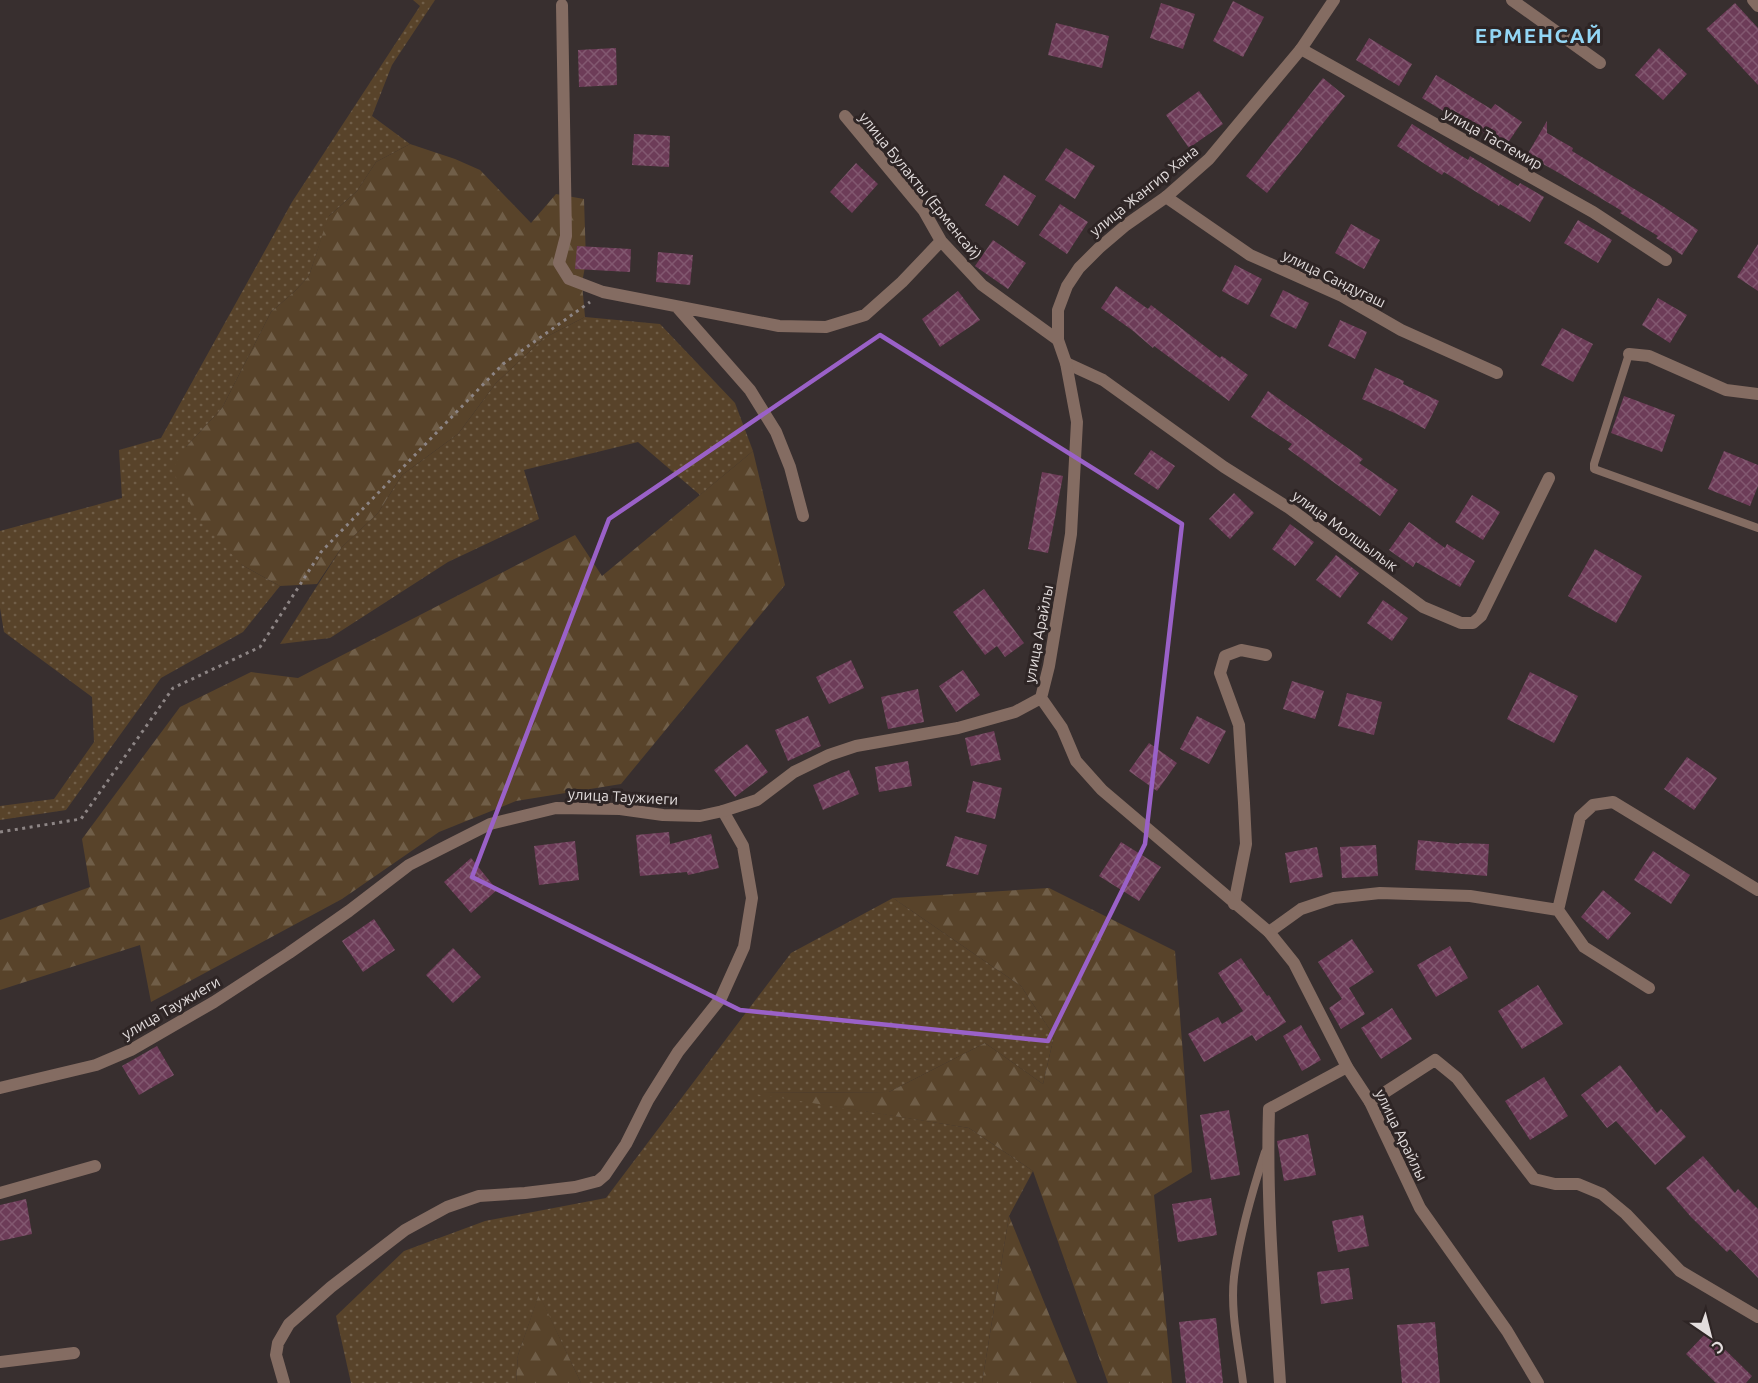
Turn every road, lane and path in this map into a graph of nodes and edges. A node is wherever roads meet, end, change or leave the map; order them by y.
1 (1334, 0) edge
2 (1512, 0) edge
3 (1753, 0) edge
4 (562, 5) dead end
5 (1758, 6) edge
6 (1301, 50) junction
7 (1600, 63) dead end
8 (845, 116) dead end
9 (1166, 197) junction
10 (941, 241) junction
11 (1666, 260) dead end
12 (603, 292) junction
13 (677, 307) junction
14 (1058, 340) junction
15 (1629, 354) joint
16 (1066, 363) junction
17 (1497, 373) dead end
18 (1758, 394) edge
19 (1549, 478) dead end
20 (803, 516) dead end
21 (1758, 528) edge
22 (1266, 655) dead end
23 (1041, 698) junction
24 (723, 811) junction
25 (0, 832) edge
26 (1758, 890) edge
27 (1234, 904) junction
28 (1558, 910) junction
29 (1269, 932) junction
30 (1649, 988) dead end
31 (1347, 1067) junction
32 (0, 1088) edge
33 (1370, 1102) junction
34 (1268, 1144) junction
35 (95, 1166) dead end
36 (0, 1193) edge
37 (1758, 1317) edge
38 (74, 1353) dead end
39 (0, 1362) edge
40 (285, 1383) edge
41 (1243, 1383) edge
42 (1280, 1383) edge
43 (1538, 1383) edge

1 - 6 street, улица Жангир Хана
2 - 7 street
3 - 5 street
4 - 12 street
6 - 9 street, улица Жангир Хана
6 - 11 street, улица Тастемир
8 - 10 street, улица Булакты (Ерменсай)
9 - 14 street, улица Жангир Хана
9 - 17 street, улица Сандугаш
10 - 13 street
10 - 14 street, улица Булакты (Ерменсай)
12 - 13 street
12 - 25 path
13 - 20 street
14 - 16 street, улица Жангир Хана
15 - 18 street
15 - 21 lane
16 - 19 street, улица Молшылык
16 - 23 street, улица Арайлы
22 - 27 street
23 - 24 street, улица Таужиеги
23 - 27 street, улица Арайлы
24 - 32 street, улица Таужиеги
24 - 40 street
26 - 28 street
27 - 29 street, улица Арайлы
28 - 29 street
28 - 30 street
29 - 31 street, улица Арайлы
31 - 33 street, улица Арайлы
31 - 34 street
33 - 37 street
33 - 43 street, улица Арайлы
34 - 41 lane
34 - 42 street
35 - 36 street
38 - 39 street

